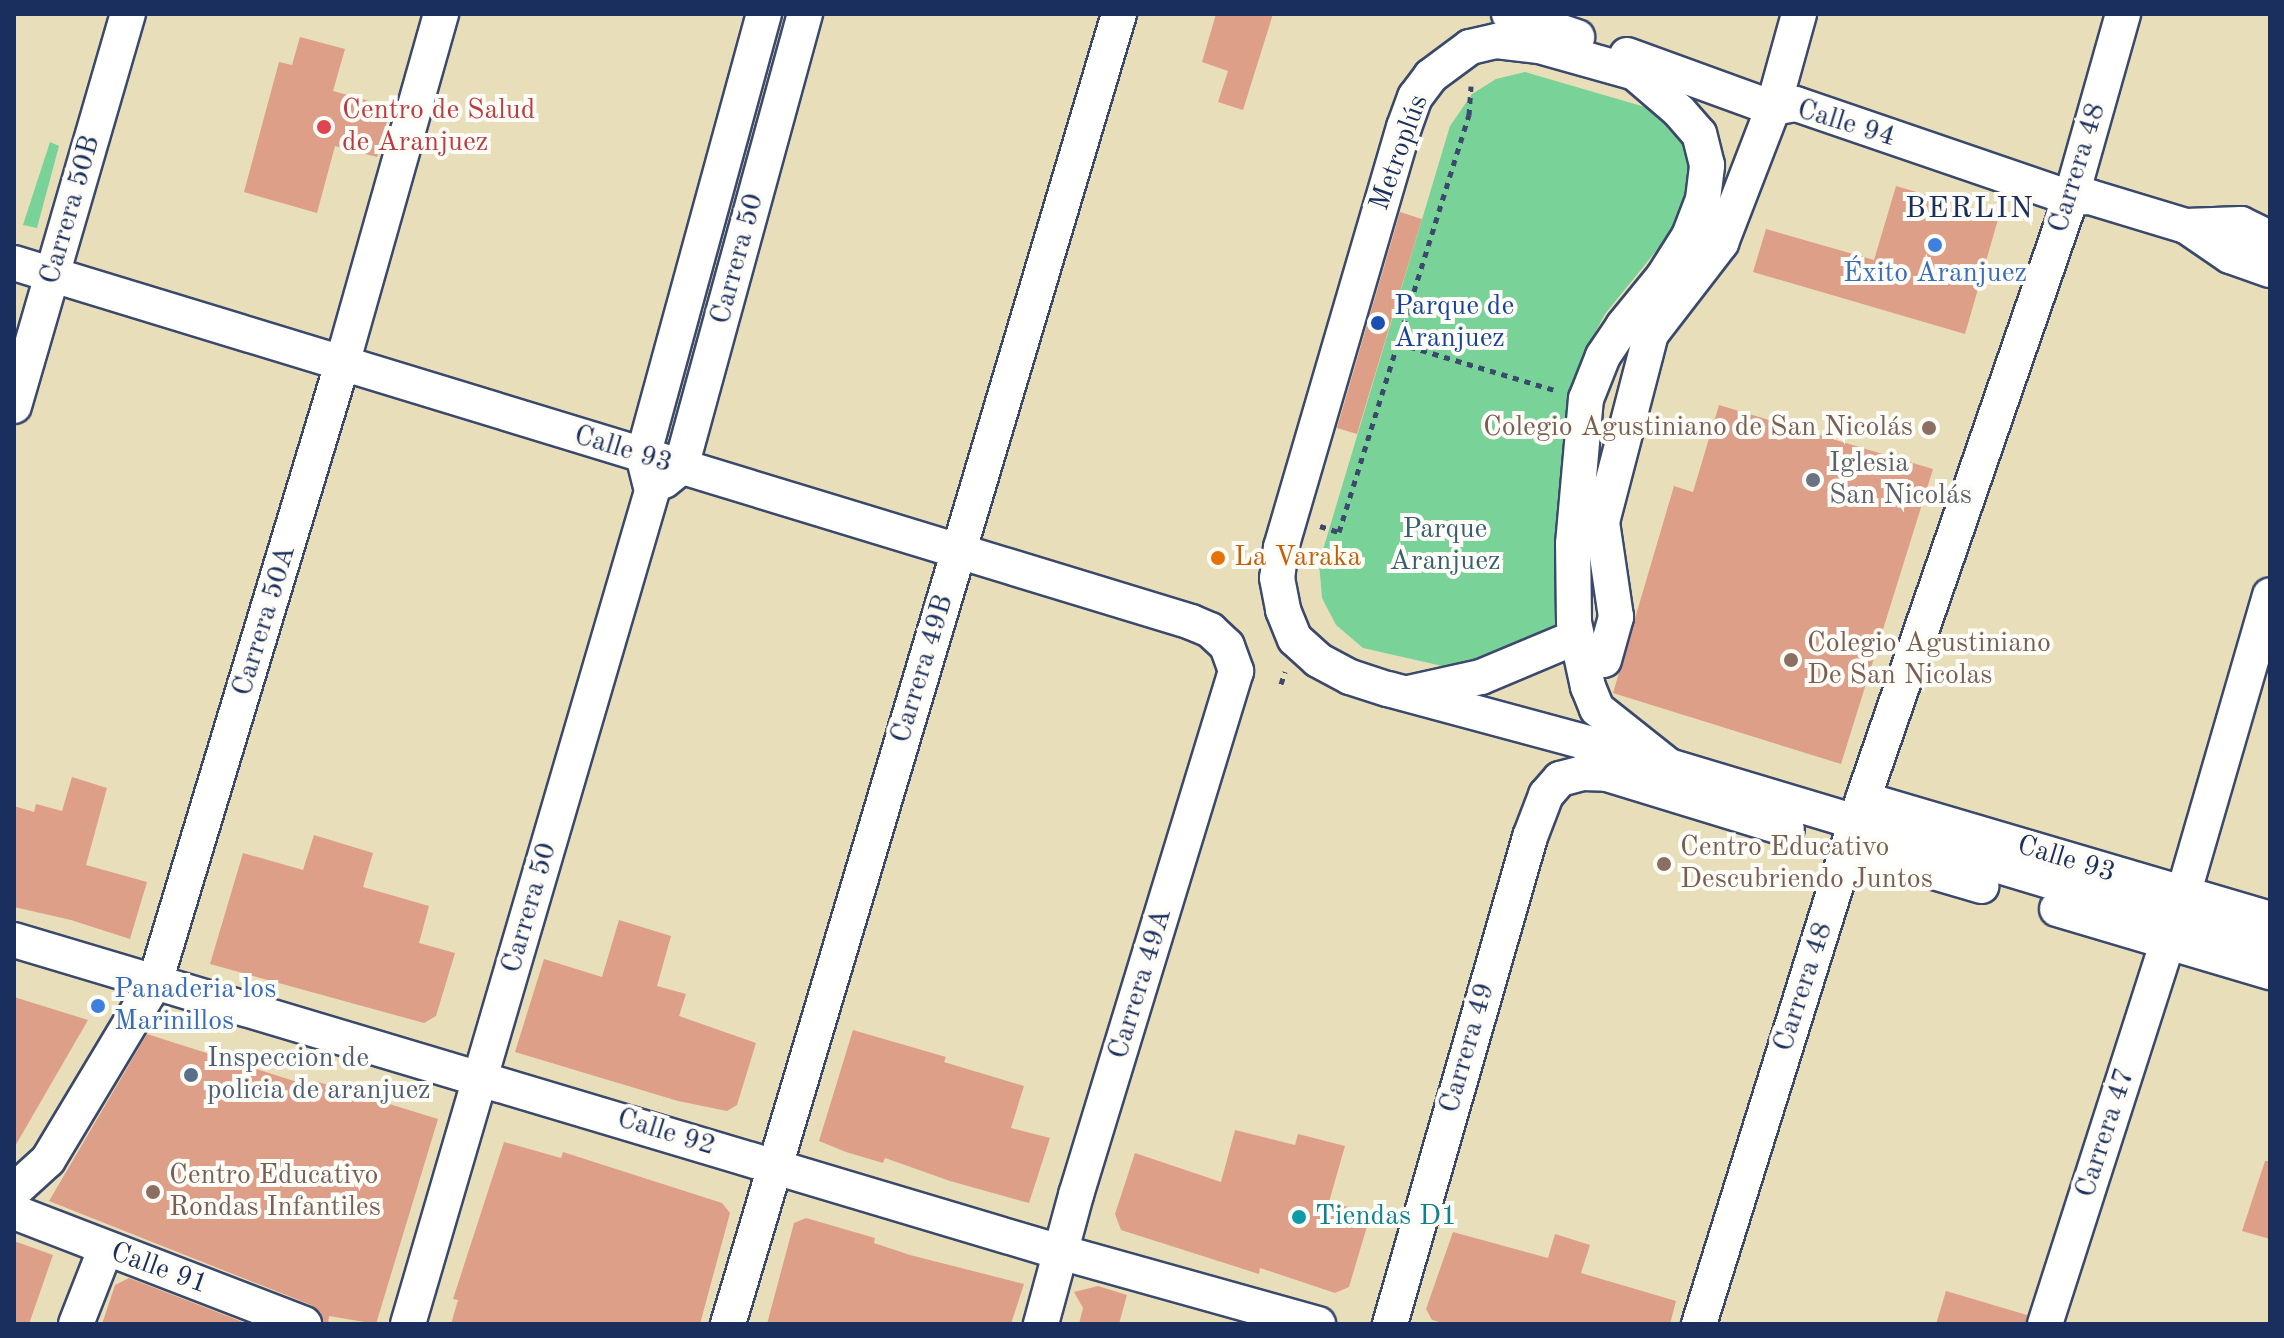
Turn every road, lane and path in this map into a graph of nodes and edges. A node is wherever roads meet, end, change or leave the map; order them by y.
1 (128, 14) edge
2 (441, 14) edge
3 (764, 14) edge
4 (805, 14) edge
5 (1119, 14) edge
6 (1509, 14) edge
7 (1799, 14) edge
8 (2123, 14) edge
9 (1471, 85) dead end
10 (1773, 108) junction
11 (2071, 198) junction
12 (2186, 226) junction
13 (2270, 238) edge
14 (14, 263) edge
15 (2270, 270) edge
16 (52, 276) junction
17 (1398, 343) junction
18 (342, 364) junction
19 (1586, 399) junction
20 (14, 406) edge
21 (643, 456) junction
22 (681, 467) junction
23 (652, 491) junction
24 (1316, 525) dead end
25 (958, 552) junction
26 (2270, 595) edge
27 (1576, 637) junction
28 (1227, 646) joint
29 (1604, 660) dead end
30 (1404, 694) junction
31 (1669, 766) junction
32 (1856, 823) junction
33 (1787, 829) dead end
34 (1981, 886) dead end
35 (2183, 895) junction
36 (2057, 909) dead end
37 (2270, 919) edge
38 (14, 940) edge
39 (2168, 942) junction
40 (2270, 947) edge
41 (2270, 972) edge
42 (155, 982) junction
43 (480, 1078) junction
44 (775, 1165) junction
45 (14, 1191) edge
46 (14, 1212) edge
47 (105, 1250) junction
48 (1060, 1252) junction
49 (76, 1324) edge
50 (304, 1324) edge
51 (408, 1324) edge
52 (728, 1324) edge
53 (1041, 1324) edge
54 (1318, 1324) edge
55 (1390, 1324) edge
56 (1699, 1324) edge
57 (2045, 1324) edge

1 - 16 street, Carrera 50B
2 - 18 street, Carrera 50A
3 - 21 street, Carrera 50
4 - 22 street, Carrera 50
5 - 25 street, Carrera 49B
6 - 10 street, Calle 94
7 - 10 street
8 - 11 street, Carrera 48
9 - 17 path
10 - 11 street, Calle 94
10 - 29 street
11 - 12 street, Calle 94
11 - 32 street, Carrera 48
12 - 13 street, Calle 94
12 - 15 street, Calle 94
14 - 16 street, Calle 93
16 - 18 street, Calle 93
16 - 20 street, Carrera 50B
17 - 19 path
17 - 24 path
18 - 21 street, Calle 93
18 - 42 street, Carrera 50A
19 - 27 street, Metroplús
19 - 30 street, Metroplús
21 - 22 street, Calle 93
21 - 23 street, Carrera 50
22 - 23 street
22 - 25 street, Calle 93
23 - 43 street, Carrera 50
25 - 28 street, Calle 93
25 - 44 street, Carrera 49B
26 - 35 street
27 - 30 street
27 - 31 street, Metroplús
28 - 48 street, Carrera 49A
30 - 31 street, Metroplús
31 - 32 street, Metroplús
32 - 34 street, Calle 93
32 - 35 street, Calle 93
32 - 40 street, Metroplús
32 - 56 street, Carrera 48
33 - 55 street, Carrera 49
35 - 37 street, Calle 93
36 - 39 street, Calle 93
38 - 42 street, Calle 92
39 - 41 street, Calle 93
39 - 57 street, Carrera 47
42 - 43 street, Calle 92
42 - 45 street, Carrera 50A
43 - 44 street, Calle 92
43 - 51 street, Carrera 50
44 - 48 street, Calle 92
44 - 52 street, Carrera 49B
46 - 47 street, Calle 91
47 - 49 street
47 - 50 street, Calle 91
48 - 53 street, Carrera 49A
48 - 54 street, Calle 92

